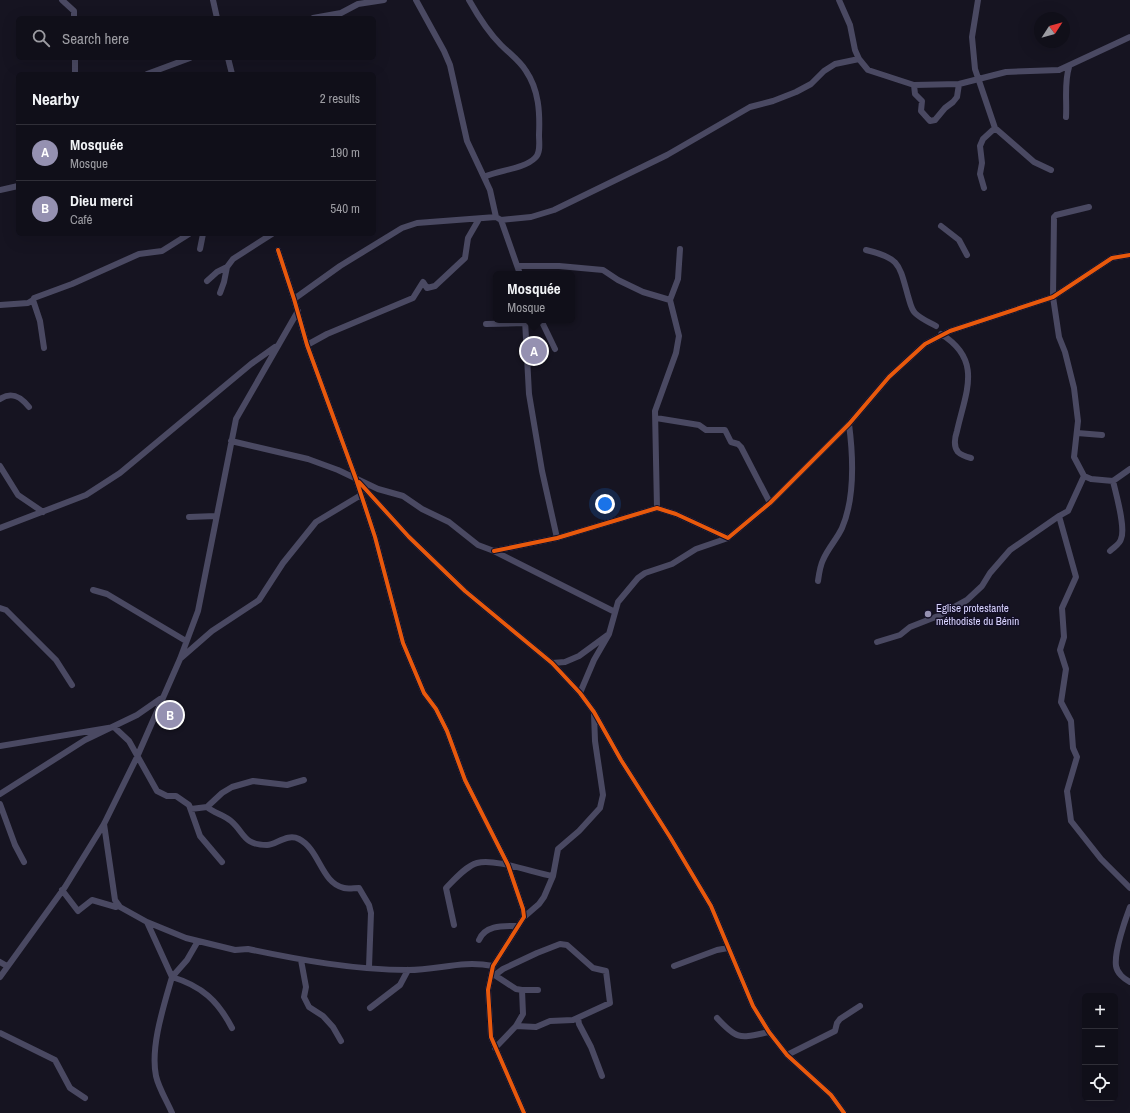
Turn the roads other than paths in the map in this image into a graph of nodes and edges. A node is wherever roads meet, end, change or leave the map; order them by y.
1 (62, 0) edge
2 (213, 0) edge
3 (384, 0) edge
4 (416, 0) edge
5 (469, 0) edge
6 (839, 0) edge
7 (978, 0) edge
8 (74, 16) edge
9 (217, 16) edge
10 (324, 16) edge
11 (1130, 37) edge
12 (859, 59) junction
13 (75, 60) edge
14 (185, 60) edge
15 (228, 60) edge
16 (1069, 67) junction
17 (75, 72) edge
18 (152, 72) edge
19 (232, 72) edge
20 (978, 78) junction
21 (959, 84) junction
22 (914, 85) junction
23 (1066, 117) dead end
24 (995, 128) junction
25 (1051, 170) dead end
26 (16, 186) edge
27 (984, 188) dead end
28 (0, 190) edge
29 (490, 190) junction
30 (1089, 207) dead end
31 (479, 219) junction
32 (499, 219) junction
33 (941, 226) dead end
34 (186, 236) edge
35 (203, 236) edge
36 (269, 236) edge
37 (200, 249) dead end
38 (680, 249) dead end
39 (278, 250) dead end
40 (866, 250) dead end
41 (967, 255) dead end
42 (1130, 255) edge
43 (519, 266) junction
44 (227, 268) junction
45 (520, 271) edge
46 (207, 281) dead end
47 (220, 293) dead end
48 (1053, 297) junction
49 (294, 299) junction
50 (33, 300) junction
51 (670, 300) junction
52 (0, 304) edge
53 (298, 311) junction
54 (506, 323) edge
55 (525, 323) edge
56 (542, 323) edge
57 (486, 324) dead end
58 (936, 326) dead end
59 (941, 334) junction
60 (307, 345) junction
61 (277, 346) junction
62 (44, 348) dead end
63 (555, 348) dead end
64 (0, 399) edge
65 (29, 407) dead end
66 (656, 418) junction
67 (849, 424) junction
68 (1077, 433) junction
69 (1102, 435) dead end
70 (231, 441) junction
71 (971, 458) dead end
72 (0, 466) edge
73 (1130, 469) edge
74 (1084, 476) junction
75 (356, 479) junction
76 (1113, 481) junction
77 (361, 495) junction
78 (770, 503) junction
79 (657, 508) junction
80 (43, 512) junction
81 (216, 516) junction
82 (1059, 516) junction
83 (189, 517) dead end
84 (0, 528) edge
85 (557, 538) junction
86 (728, 538) junction
87 (494, 551) junction
88 (1110, 551) dead end
89 (818, 580) dead end
90 (93, 590) dead end
91 (0, 608) edge
92 (615, 612) junction
93 (609, 634) junction
94 (186, 641) junction
95 (877, 642) dead end
96 (180, 659) junction
97 (552, 663) junction
98 (72, 685) dead end
99 (580, 693) junction
100 (161, 698) junction
101 (594, 712) junction
102 (114, 727) junction
103 (74, 732) junction
104 (85, 740) junction
105 (0, 746) edge
106 (136, 757) junction
107 (304, 780) dead end
108 (0, 794) edge
109 (0, 804) edge
110 (207, 807) junction
111 (191, 809) junction
112 (104, 824) junction
113 (24, 862) dead end
114 (222, 862) dead end
115 (508, 865) junction
116 (553, 876) junction
117 (1130, 888) edge
118 (62, 890) junction
119 (1130, 906) edge
120 (116, 907) dead end
121 (524, 917) junction
122 (147, 922) junction
123 (454, 925) dead end
124 (517, 926) junction
125 (479, 940) dead end
126 (198, 941) junction
127 (728, 948) junction
128 (301, 960) junction
129 (0, 962) edge
130 (7, 966) junction
131 (674, 966) dead end
132 (369, 967) junction
133 (408, 970) junction
134 (493, 971) junction
135 (0, 977) edge
136 (172, 977) junction
137 (1130, 982) edge
138 (522, 990) junction
139 (538, 990) dead end
140 (860, 1006) dead end
141 (370, 1008) dead end
142 (578, 1018) junction
143 (717, 1018) dead end
144 (516, 1026) junction
145 (232, 1028) dead end
146 (0, 1032) edge
147 (769, 1032) junction
148 (341, 1041) dead end
149 (495, 1048) junction
150 (787, 1055) junction
151 (602, 1076) dead end
152 (85, 1098) dead end
153 (172, 1113) edge
154 (524, 1113) edge
155 (844, 1113) edge

1 - 8 street
2 - 9 street
3 - 10 street
4 - 29 street
5 - 29 street
6 - 12 street
7 - 20 street
11 - 16 street
12 - 22 street
12 - 32 street
13 - 17 street
14 - 18 street
15 - 19 street
16 - 20 street
16 - 23 street
20 - 21 street
20 - 24 street
21 - 22 street
21 - 22 street
24 - 25 street
24 - 27 street
26 - 28 street
29 - 32 street
30 - 48 street
31 - 32 street
31 - 49 street
31 - 60 street
32 - 43 street
33 - 41 street
34 - 50 street
35 - 37 street
36 - 44 street
38 - 51 street
39 - 49 street
40 - 58 street
42 - 48 street
43 - 45 street
43 - 51 street
44 - 46 street
44 - 47 street
48 - 59 street
48 - 68 street
49 - 53 street
50 - 52 street
50 - 62 street
51 - 66 street
53 - 60 street
53 - 61 street
54 - 57 street
55 - 85 street
56 - 63 street
59 - 67 street
59 - 71 street
60 - 75 street
61 - 70 street
61 - 80 street
64 - 65 street
66 - 78 street
66 - 79 street
67 - 78 street
67 - 89 street
68 - 69 street
68 - 74 street
70 - 75 street
70 - 81 street
72 - 80 street
73 - 76 street
74 - 76 street
74 - 82 street
75 - 77 street
75 - 87 street
75 - 97 street
76 - 88 street
77 - 96 street
77 - 115 street
78 - 86 street
79 - 85 street
79 - 86 street
80 - 84 street
81 - 83 street
81 - 94 street
82 - 95 street
82 - 117 street
85 - 87 street
86 - 92 street
87 - 92 street
90 - 94 street
91 - 98 street
92 - 93 street
93 - 97 street
93 - 99 street
94 - 96 street
96 - 100 street
97 - 99 street
99 - 101 street
100 - 102 street
100 - 106 street
101 - 116 street
101 - 127 street
102 - 103 street
102 - 104 street
102 - 106 street
103 - 104 street
103 - 105 street
104 - 108 street
106 - 111 street
106 - 112 street
107 - 110 street
109 - 113 street
110 - 111 street
110 - 132 street
111 - 114 street
112 - 118 street
112 - 122 street
115 - 116 street
115 - 121 street
115 - 123 street
116 - 121 street
118 - 120 street
118 - 130 street
119 - 137 street
121 - 124 street
122 - 126 street
122 - 136 street
124 - 125 street
124 - 134 street
126 - 128 street
126 - 136 street
127 - 131 street
127 - 147 street
128 - 132 street
128 - 148 street
129 - 130 street
130 - 135 street
132 - 133 street
133 - 134 street
133 - 141 street
134 - 138 street
134 - 142 street
134 - 149 street
136 - 145 street
136 - 153 street
138 - 139 street
138 - 144 street
140 - 150 street
142 - 144 street
142 - 151 street
143 - 147 street
144 - 149 street
146 - 152 street
147 - 150 street
149 - 154 street
150 - 155 street

